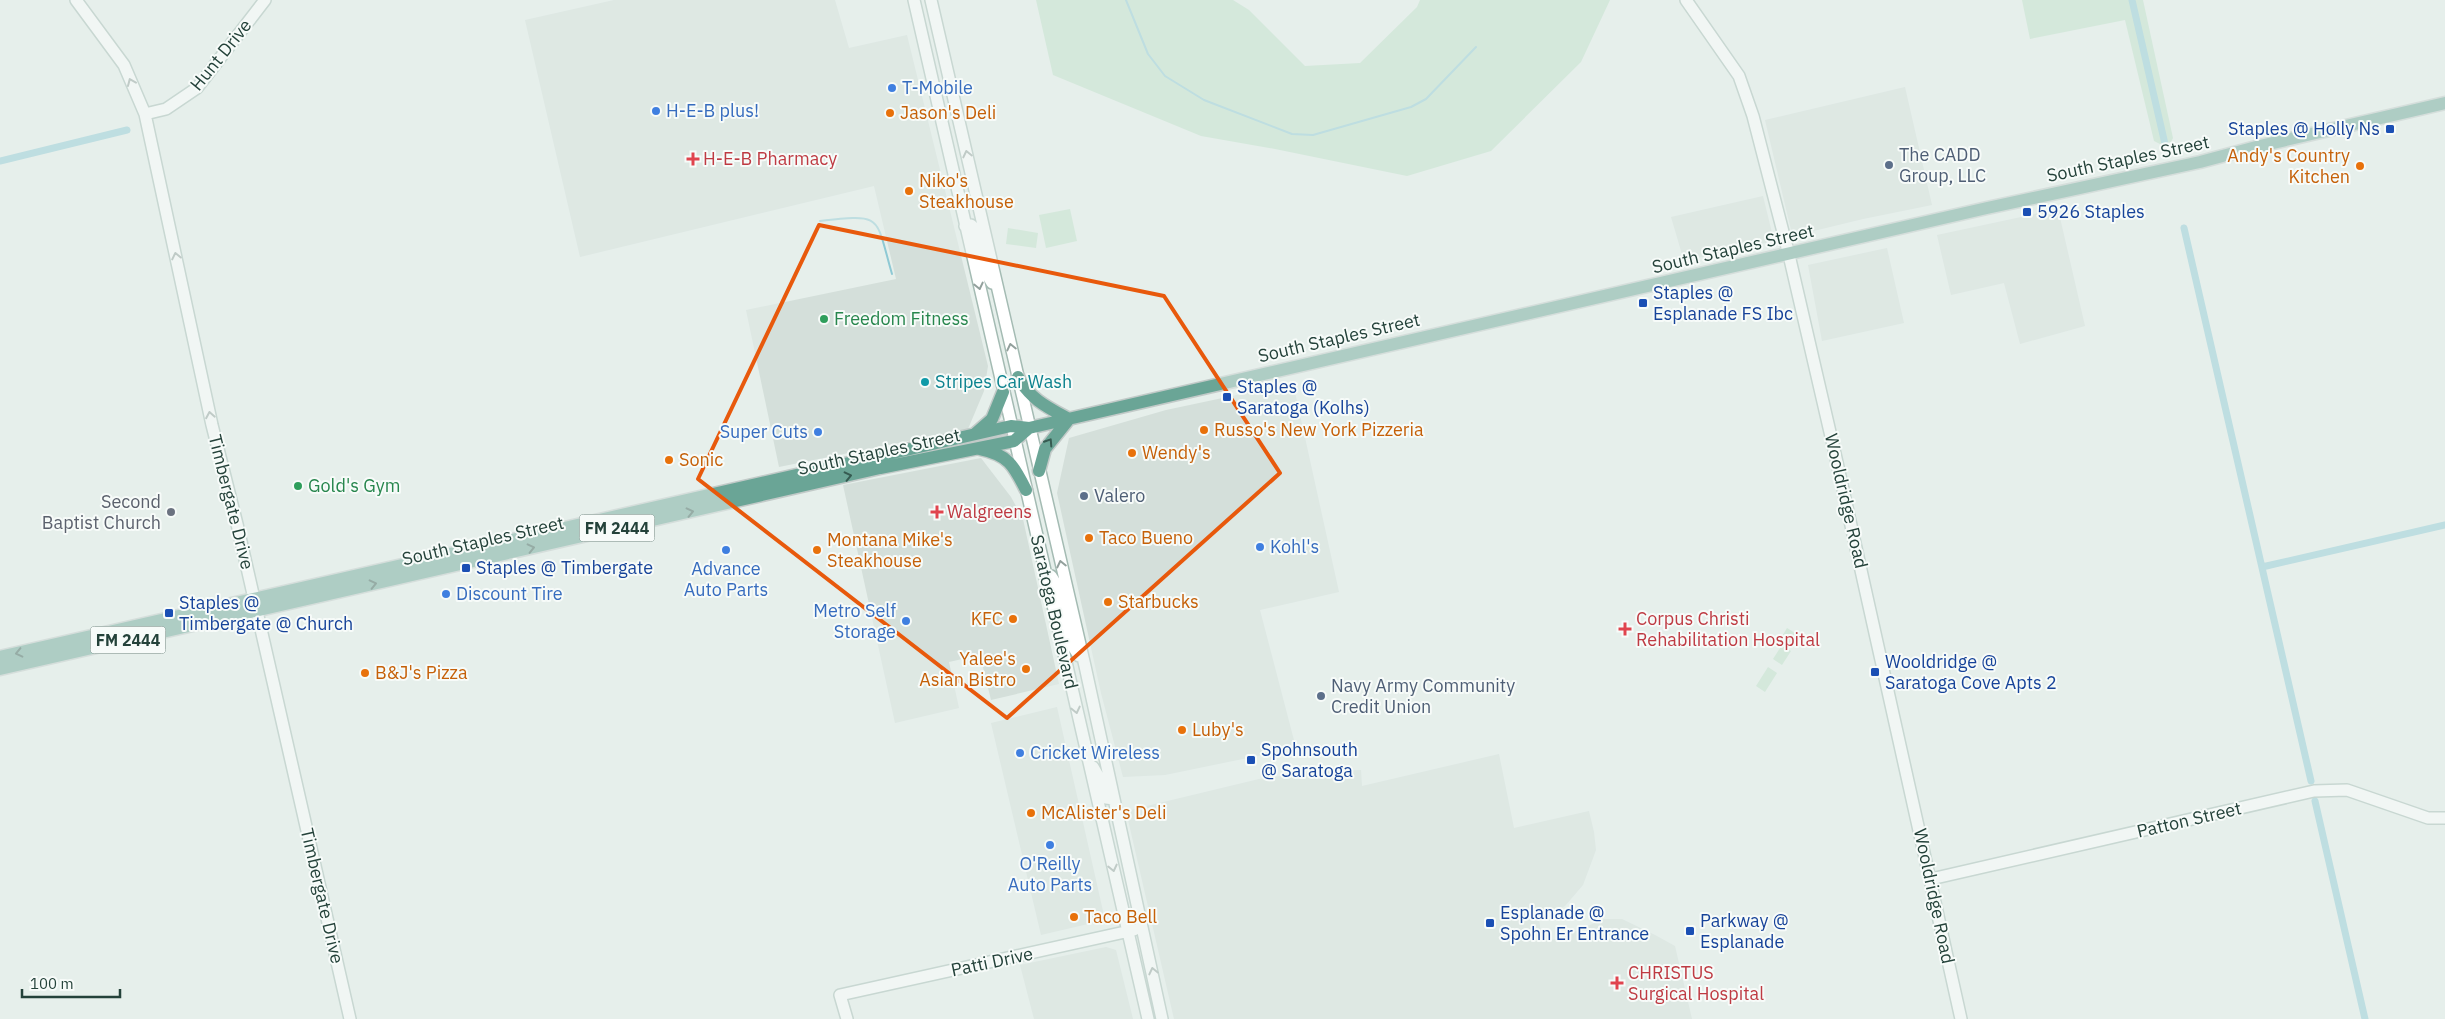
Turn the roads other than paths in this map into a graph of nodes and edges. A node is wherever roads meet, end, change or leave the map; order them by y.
1 (76, 0) edge
2 (265, 0) edge
3 (914, 0) edge
4 (920, 0) edge
5 (932, 0) edge
6 (1686, 0) edge
7 (940, 37) junction
8 (925, 46) junction
9 (954, 99) junction
10 (2445, 103) edge
11 (145, 114) junction
12 (952, 167) junction
13 (982, 222) junction
14 (966, 226) junction
15 (1789, 255) junction
16 (999, 295) junction
17 (1018, 377) junction
18 (1003, 392) junction
19 (1069, 419) junction
20 (1011, 426) junction
21 (1029, 428) junction
22 (974, 434) junction
23 (1014, 441) junction
24 (978, 449) junction
25 (1039, 470) junction
26 (770, 481) junction
27 (1026, 490) junction
28 (755, 497) junction
29 (615, 516) junction
30 (586, 523) junction
31 (596, 533) junction
32 (565, 540) junction
33 (1045, 577) junction
34 (256, 604) junction
35 (93, 636) junction
36 (60, 643) junction
37 (70, 654) junction
38 (0, 657) edge
39 (35, 662) junction
40 (1085, 666) junction
41 (0, 670) edge
42 (1087, 757) junction
43 (1114, 799) junction
44 (2445, 818) edge
45 (1931, 879) junction
46 (1143, 927) junction
47 (1128, 931) junction
48 (350, 1019) edge
49 (847, 1019) edge
50 (1148, 1019) edge
51 (1162, 1019) edge
52 (1961, 1019) edge

11 -> 1 main road, Timbergate Drive
2 - 11 main road, Hunt Drive
3 - 8 main road, Saratoga Boulevard
4 - 7 main road
5 - 7 main road, Saratoga Boulevard
6 - 15 main road, Wooldridge Road
7 - 9 main road, Saratoga Boulevard
8 - 9 main road
8 - 12 main road, Saratoga Boulevard
13 -> 9 main road, Saratoga Boulevard
10 - 15 main road, South Staples Street
34 -> 11 main road, Timbergate Drive
12 - 13 main road
12 - 14 main road, Saratoga Boulevard
13 - 16 main road, Saratoga Boulevard
14 - 16 main road
14 -> 18 main road, Saratoga Boulevard
15 - 19 main road, South Staples Street
15 - 45 main road, Wooldridge Road
17 -> 16 main road, Saratoga Boulevard
17 - 19 main road
17 - 21 main road, Saratoga Boulevard
18 - 20 main road, Saratoga Boulevard
18 - 22 main road
19 - 21 main road, South Staples Street
25 -> 19 main road
20 - 21 main road, South Staples Street / FM 2444
20 - 22 main road, South Staples Street / FM 2444
20 - 23 main road, Saratoga Boulevard
21 - 23 main road, South Staples Street / FM 2444
21 - 25 main road, Saratoga Boulevard
22 - 26 main road, South Staples Street / FM 2444
23 - 24 main road, South Staples Street / FM 2444
23 - 27 main road, Saratoga Boulevard
24 - 27 main road
28 -> 24 main road, South Staples Street / FM 2444
40 -> 25 main road, Saratoga Boulevard
26 - 28 main road
26 - 29 main road, South Staples Street / FM 2444
27 - 33 main road, Saratoga Boulevard
31 -> 28 main road, South Staples Street / FM 2444
29 - 30 main road, South Staples Street / FM 2444
29 - 31 main road
30 - 32 main road
30 - 34 main road, South Staples Street / FM 2444
31 - 32 main road, South Staples Street / FM 2444
34 -> 32 main road, South Staples Street / FM 2444
33 - 40 main road
33 -> 42 main road, Saratoga Boulevard
34 - 35 main road, South Staples Street / FM 2444
34 - 37 main road, South Staples Street / FM 2444
34 - 48 main road, Timbergate Drive
35 - 36 main road, South Staples Street / FM 2444
35 - 37 main road
36 -> 38 main road, South Staples Street / FM 2444
36 - 39 main road
37 - 39 main road, South Staples Street / FM 2444
39 - 41 main road, South Staples Street / FM 2444
40 - 43 main road, Saratoga Boulevard
42 - 43 main road
42 -> 47 main road, Saratoga Boulevard
43 - 46 main road, Saratoga Boulevard
44 - 45 main road, Patton Street
45 - 52 main road, Wooldridge Road
46 - 47 main road, Patti Drive
51 -> 46 main road, Saratoga Boulevard
47 - 49 main road, Patti Drive
47 - 50 main road, Saratoga Boulevard

